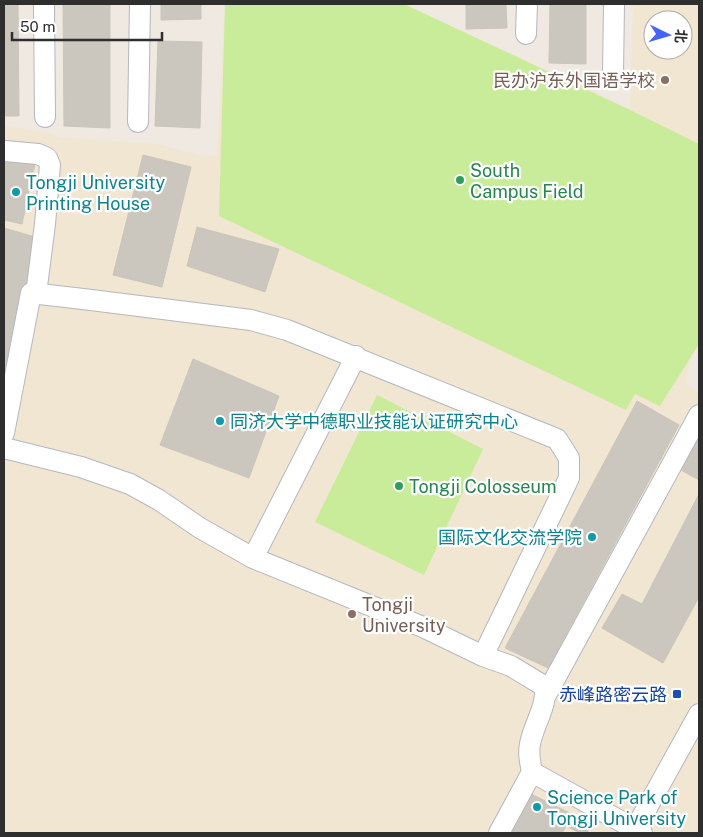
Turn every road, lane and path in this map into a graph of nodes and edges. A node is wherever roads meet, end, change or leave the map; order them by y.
1 (44, 4) edge
2 (140, 4) edge
3 (527, 4) edge
4 (614, 4) edge
5 (526, 34) dead end
6 (613, 73) dead end
7 (45, 117) dead end
8 (138, 122) dead end
9 (4, 151) edge
10 (36, 294) junction
11 (356, 356) junction
12 (699, 415) edge
13 (4, 433) edge
14 (4, 448) edge
15 (253, 558) junction
16 (483, 656) junction
17 (546, 695) junction
18 (699, 714) edge
19 (532, 772) junction
20 (636, 832) edge
21 (499, 833) edge

1 - 7 street
2 - 8 street
3 - 5 street
4 - 6 street
9 - 10 street
10 - 11 street
10 - 13 street
11 - 15 street
11 - 16 street
12 - 17 street
14 - 15 street
15 - 16 street
16 - 17 street
17 - 19 street
18 - 20 street
19 - 20 street
19 - 21 street

